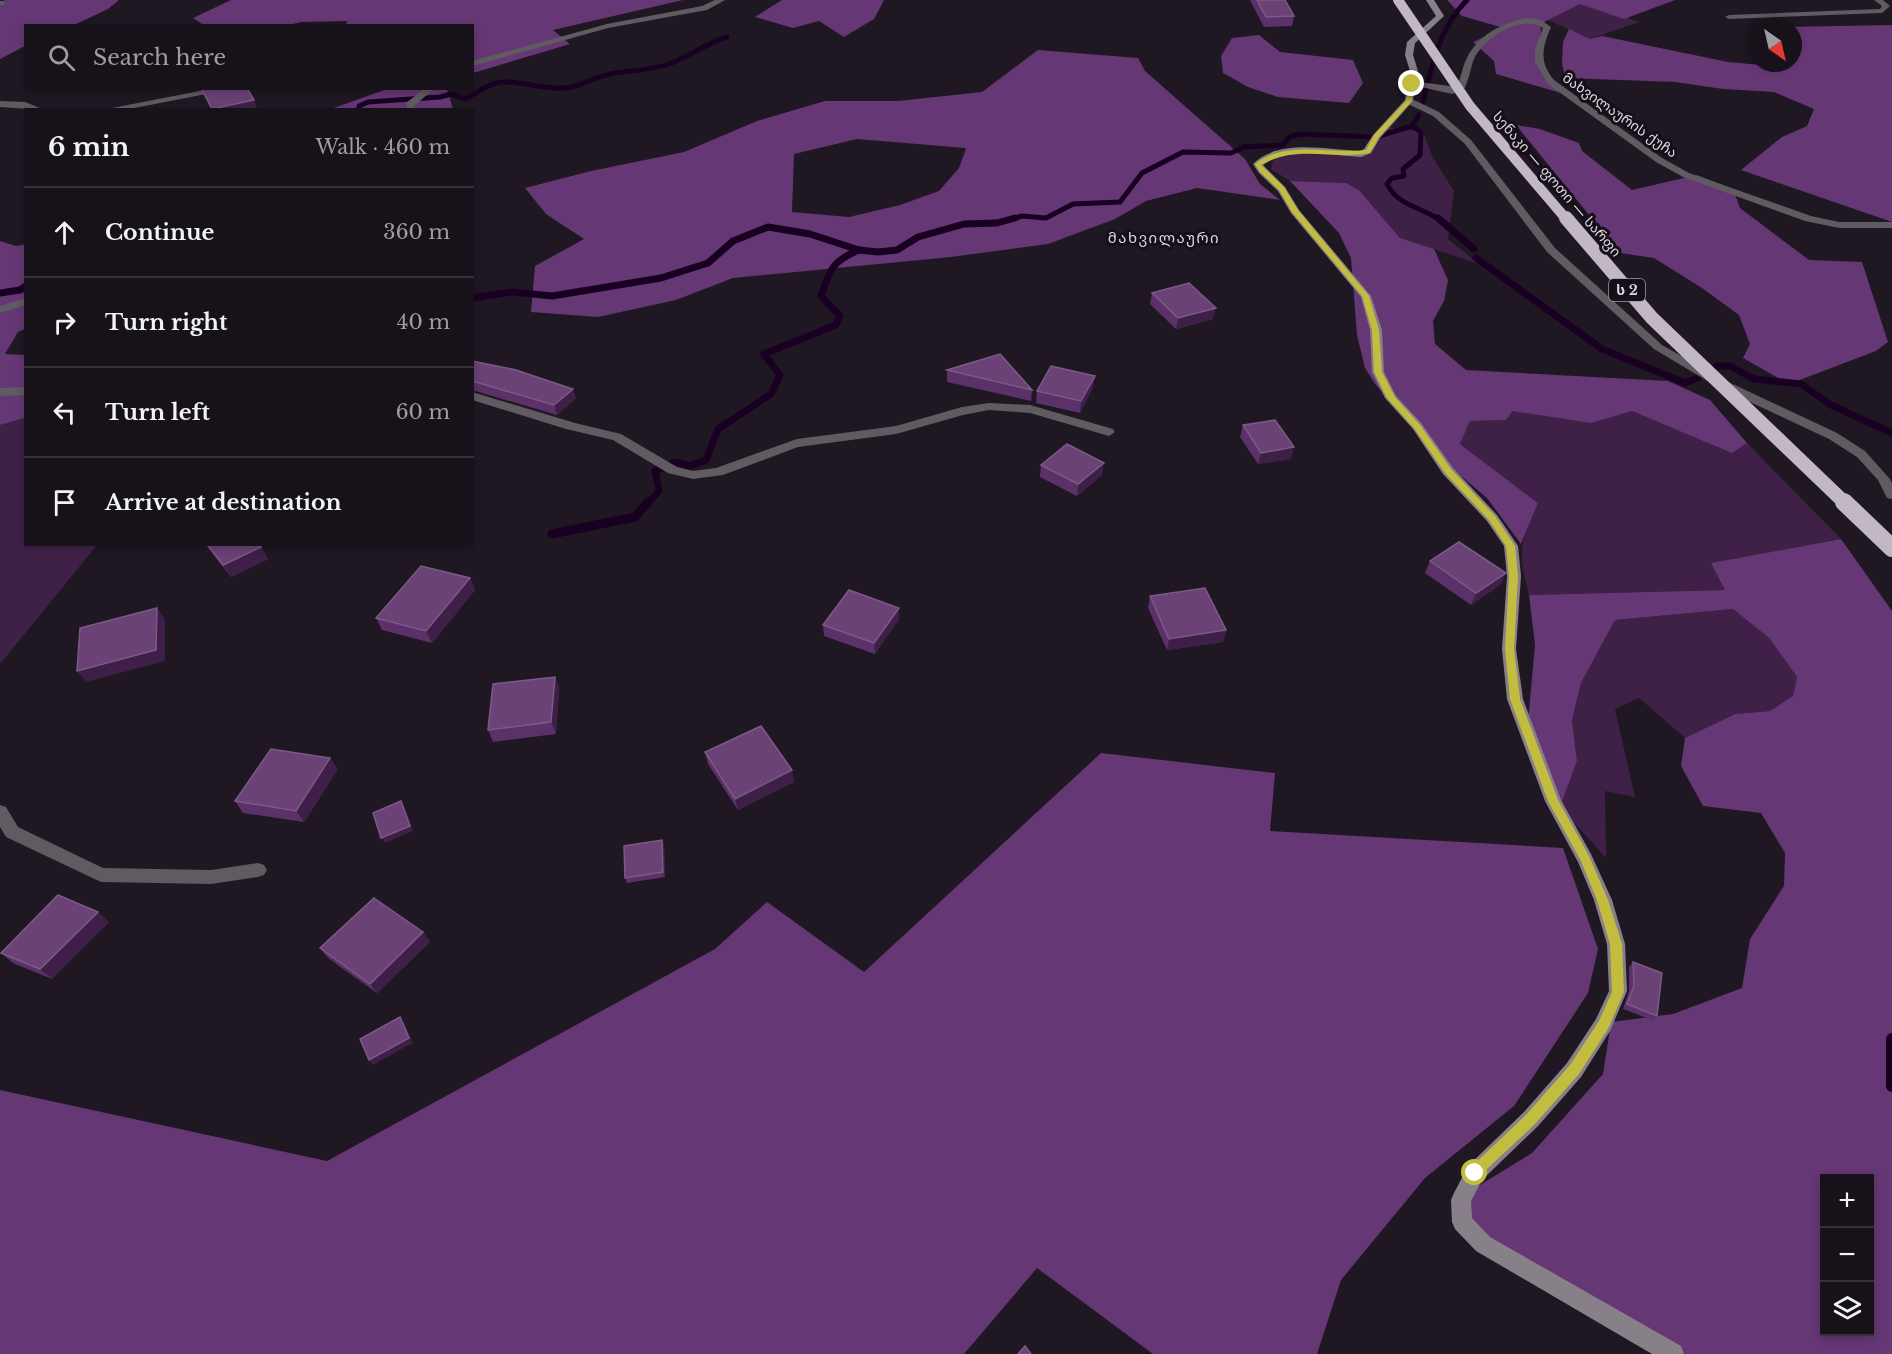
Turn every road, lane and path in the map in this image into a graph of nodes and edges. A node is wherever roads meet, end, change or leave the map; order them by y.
1 (721, 0) edge
2 (1398, 0) edge
3 (1430, 0) edge
4 (1878, 0) edge
5 (1729, 17) dead end
6 (508, 54) junction
7 (474, 63) edge
8 (474, 69) edge
9 (221, 90) edge
10 (429, 90) edge
11 (1414, 90) junction
12 (0, 104) edge
13 (35, 108) edge
14 (118, 108) edge
15 (411, 108) edge
16 (1892, 225) edge
17 (24, 302) edge
18 (0, 310) edge
19 (24, 391) edge
20 (0, 392) edge
21 (474, 397) edge
22 (1109, 432) dead end
23 (1892, 495) edge
24 (1892, 548) edge
25 (0, 812) edge
26 (258, 870) dead end
27 (1673, 1354) edge

1 - 6 street
2 - 24 highway, სენაკი — ფოთი — სარფი / ს 2, bridge
3 - 11 street
4 - 5 street
6 - 7 street
6 - 8 street
9 - 14 street
10 - 15 street
11 - 16 street, მახვილაურის ქუჩა
11 - 23 street
11 - 27 street
12 - 13 street
17 - 18 street
19 - 20 street
21 - 22 street
25 - 26 street

